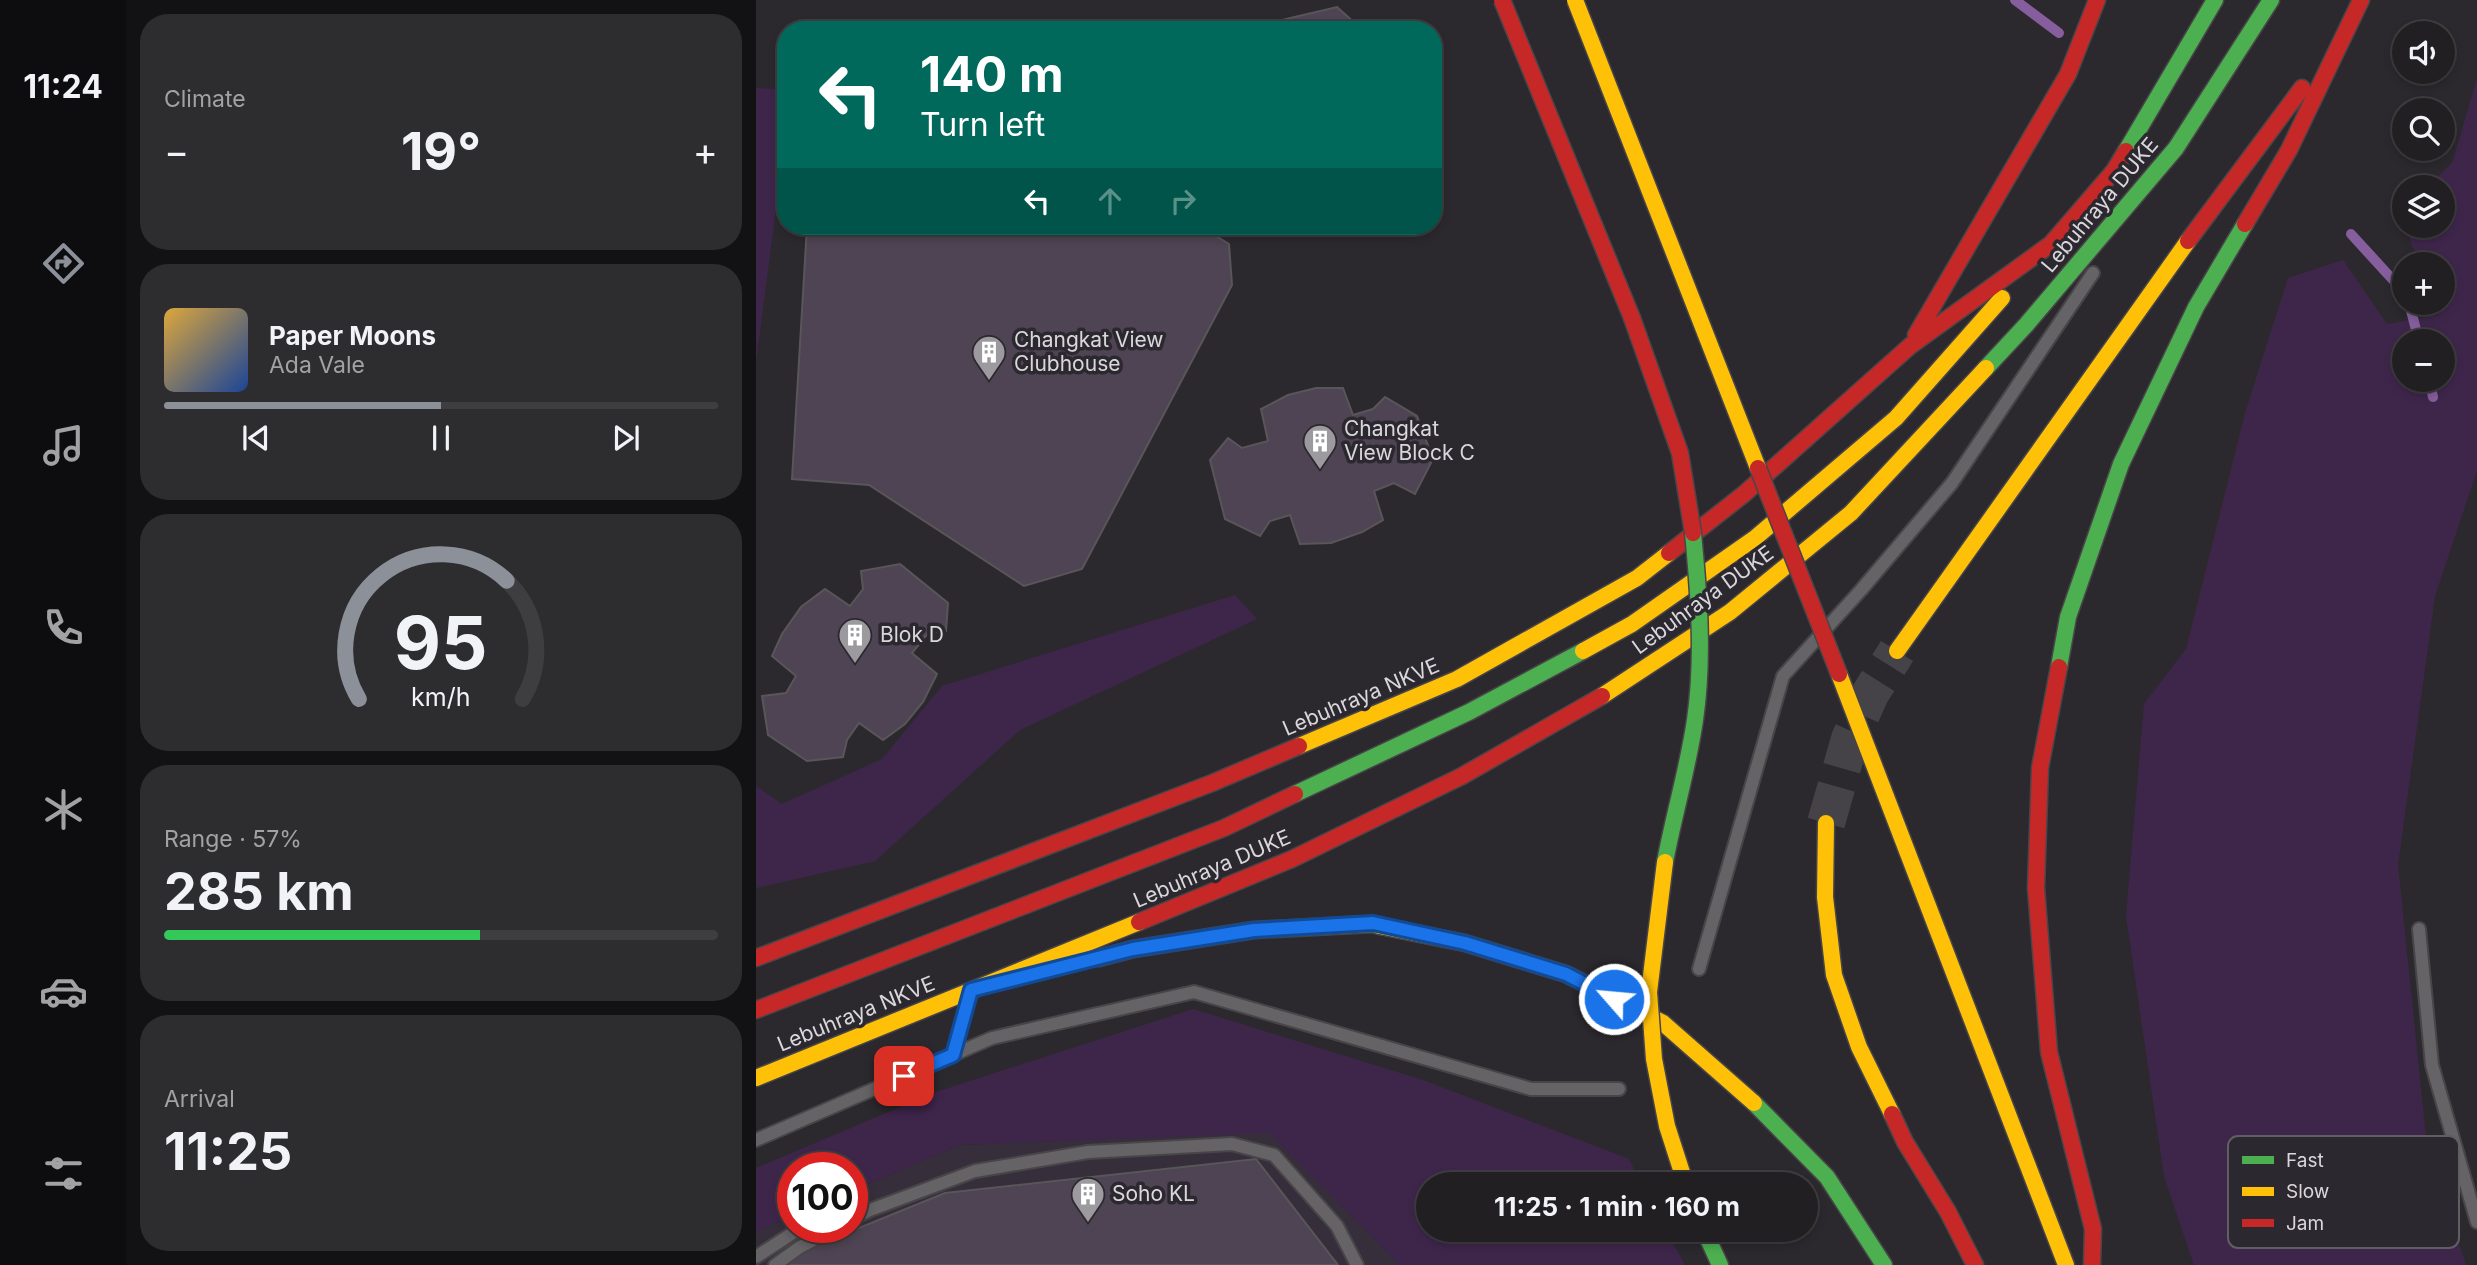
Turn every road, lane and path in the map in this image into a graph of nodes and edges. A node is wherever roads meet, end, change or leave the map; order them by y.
1 (1502, 0) edge
2 (1575, 0) edge
3 (2097, 0) edge
4 (2215, 0) edge
5 (2272, 0) edge
6 (2361, 0) edge
7 (2342, 37) junction
8 (2176, 148) junction
9 (2115, 240) dead end
10 (2051, 244) junction
11 (2099, 263) dead end
12 (1910, 345) junction
13 (1897, 651) tunnel mouth
14 (1826, 823) tunnel mouth
15 (2419, 929) dead end
16 (756, 958) edge
17 (1699, 969) dead end
18 (971, 990) junction
19 (756, 1010) edge
20 (953, 1055) junction
21 (756, 1078) edge
22 (1619, 1089) dead end
23 (2452, 1136) edge
24 (756, 1140) edge
25 (2459, 1159) edge
26 (1682, 1172) edge
27 (868, 1211) edge
28 (2477, 1222) edge
29 (1709, 1242) edge
30 (777, 1243) edge
31 (808, 1243) edge
32 (756, 1257) edge
33 (775, 1265) edge
34 (1357, 1265) edge
35 (1720, 1265) edge
36 (1884, 1265) edge
37 (1975, 1265) edge
38 (2066, 1265) edge
39 (2092, 1265) edge

1 - 26 highway, bridge
2 - 38 highway, bridge
3 - 12 highway
4 - 10 highway, Lebuhraya DUKE
5 - 8 highway, Lebuhraya DUKE
6 - 7 highway
7 - 13 highway
7 - 39 highway
8 - 9 lane
8 - 18 highway, Lebuhraya DUKE
10 - 12 highway, Lebuhraya DUKE
10 - 19 highway, Lebuhraya DUKE
11 - 17 lane
12 - 16 highway, Lebuhraya NKVE
14 - 37 highway
15 - 23 lane
18 - 20 lane
18 - 21 highway, Lebuhraya NKVE
18 - 36 highway
20 - 22 lane
20 - 24 lane
25 - 28 lane
27 - 34 lane
29 - 35 highway
30 - 32 lane
31 - 33 lane

